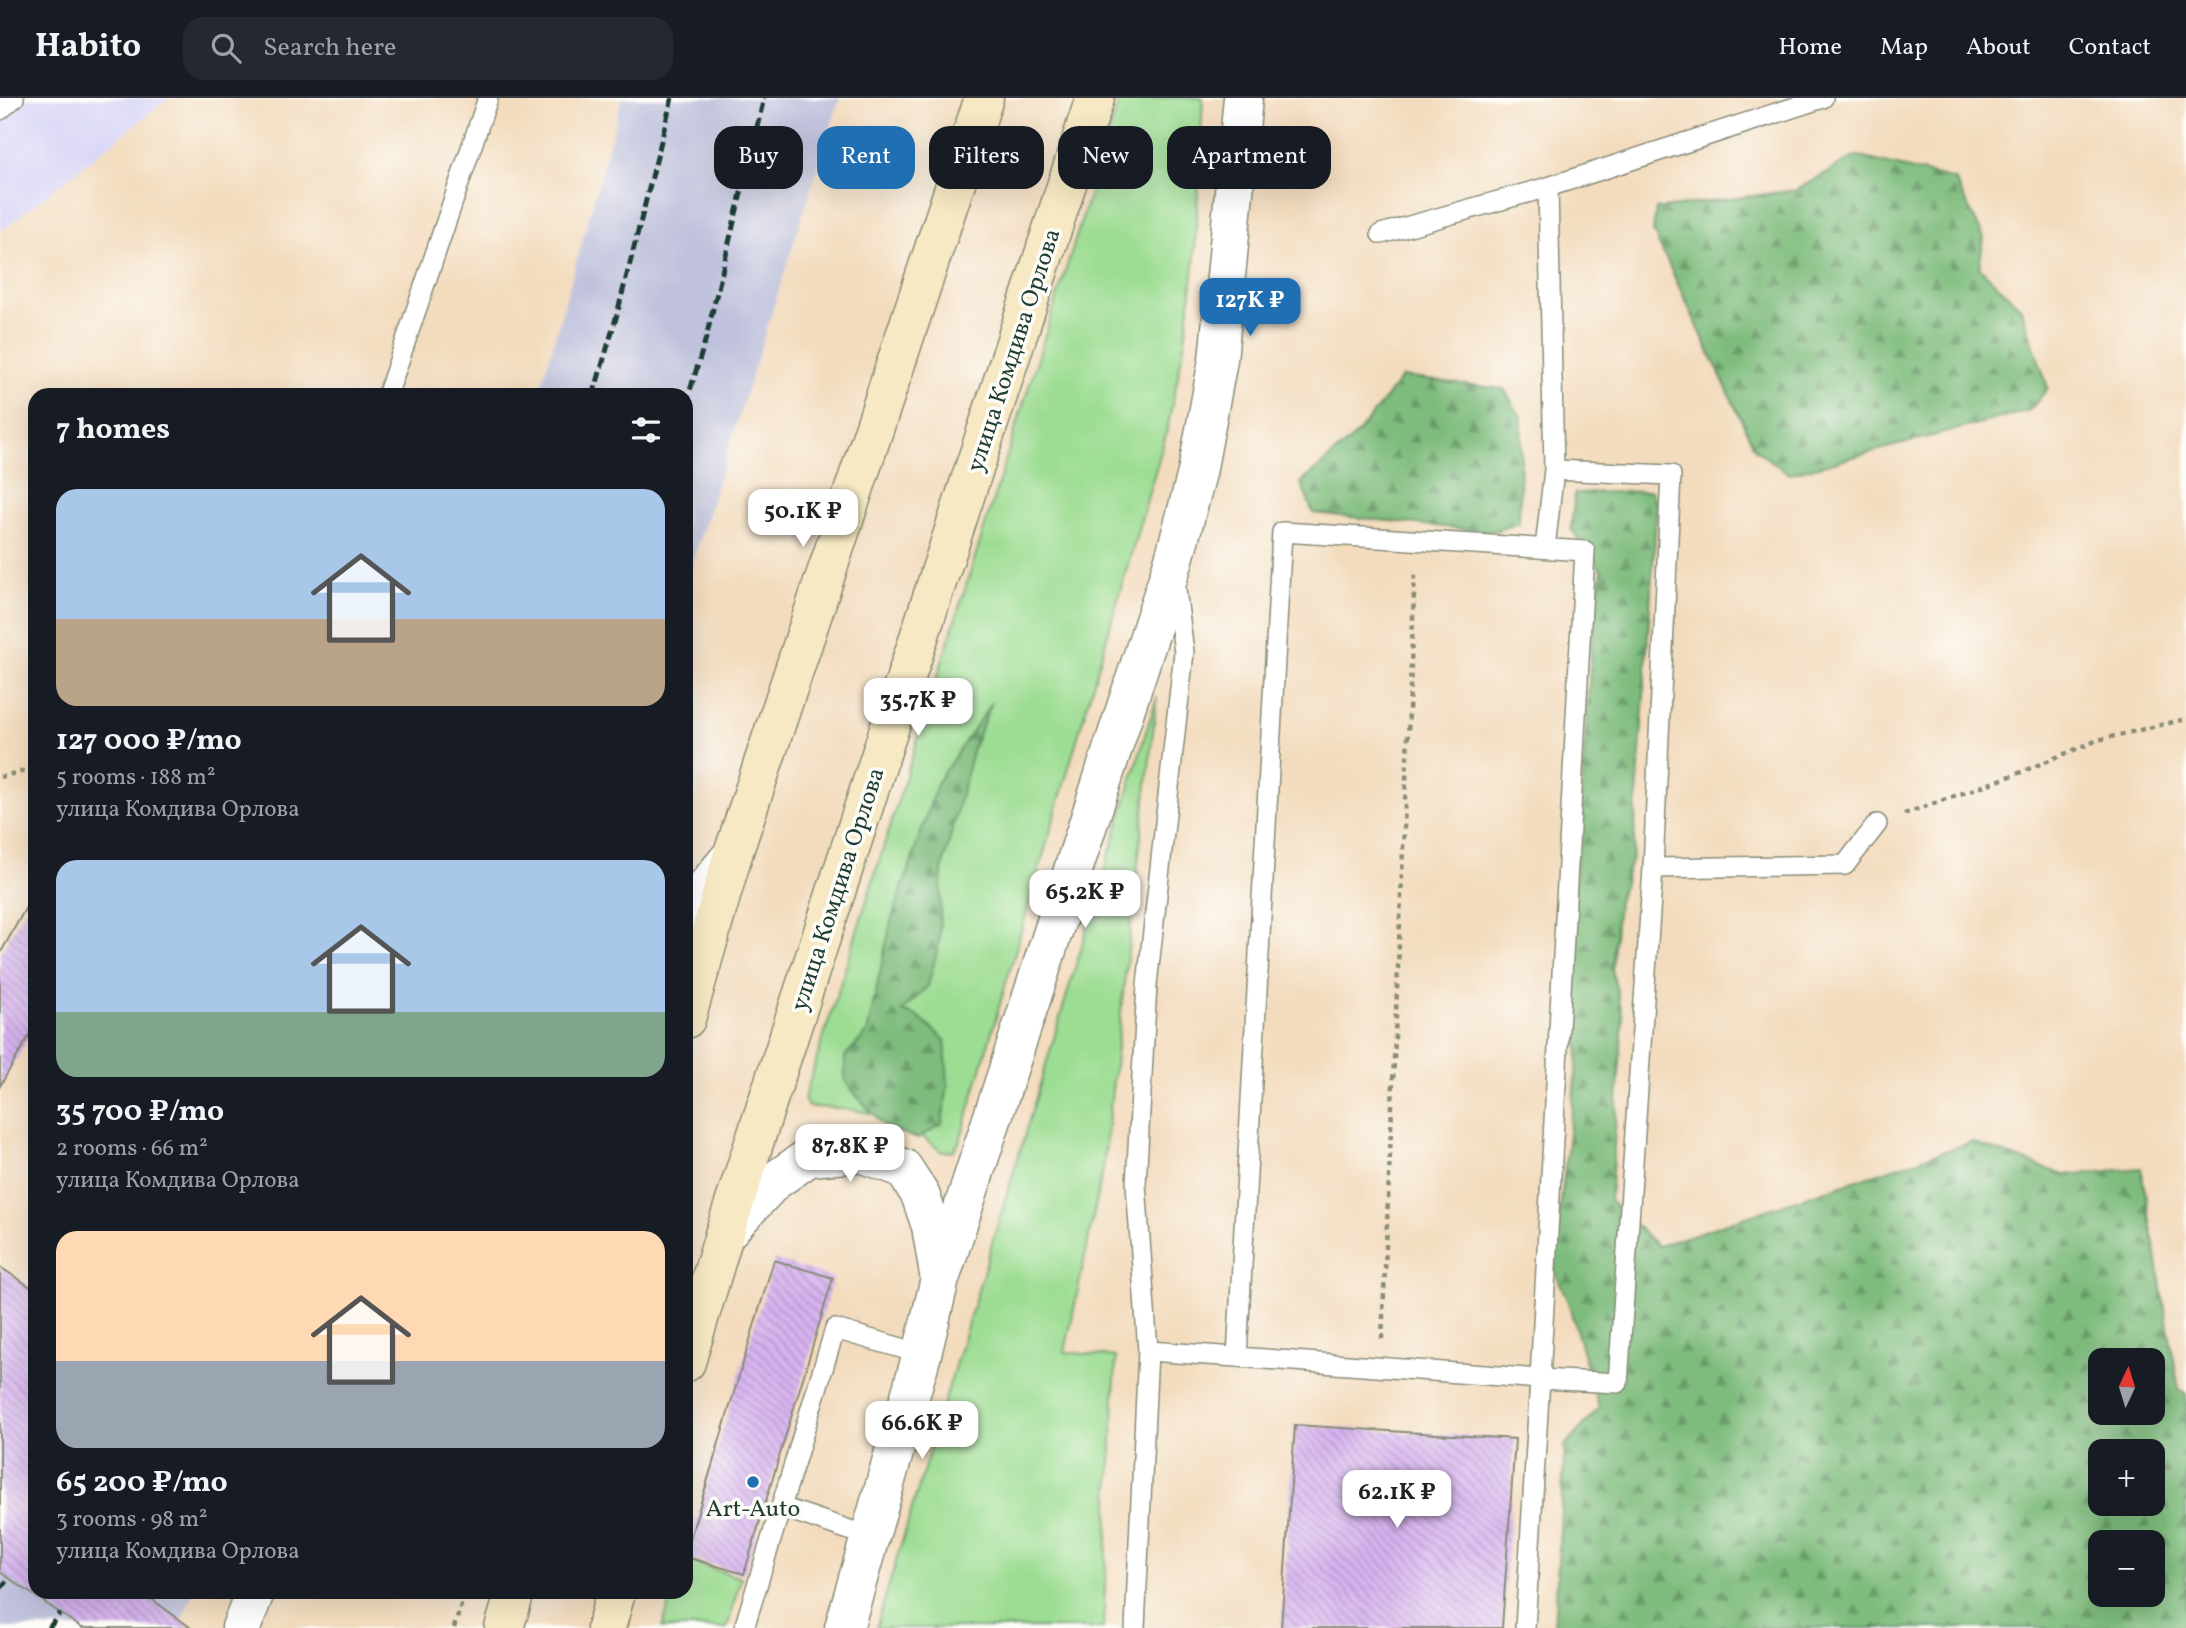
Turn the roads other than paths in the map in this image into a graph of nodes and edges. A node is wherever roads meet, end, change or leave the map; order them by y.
1 (14, 98) edge
2 (488, 98) edge
3 (984, 98) edge
4 (1095, 98) edge
5 (1243, 98) edge
6 (1823, 98) edge
7 (0, 110) edge
8 (1548, 187) junction
9 (1381, 234) dead end
10 (390, 388) edge
11 (1554, 470) junction
12 (1545, 548) junction
13 (1173, 563) junction
14 (1877, 824) road end
15 (733, 854) junction
16 (1653, 868) junction
17 (693, 903) edge
18 (693, 994) edge
19 (724, 1235) junction
20 (940, 1279) junction
21 (693, 1339) edge
22 (1148, 1351) junction
23 (922, 1354) junction
24 (1237, 1357) junction
25 (1540, 1378) junction
26 (780, 1507) junction
27 (870, 1536) junction
28 (252, 1599) edge
29 (513, 1599) edge
30 (614, 1599) edge
31 (240, 1628) edge
32 (505, 1628) edge
33 (606, 1628) edge
34 (744, 1628) edge
35 (844, 1628) edge
36 (1135, 1628) edge
37 (1525, 1628) edge

1 - 7 lane
2 - 10 lane
3 - 15 main road
4 - 19 main road, улица Комдива Орлова
5 - 13 street
6 - 8 lane
8 - 9 lane
8 - 11 lane
11 - 12 lane
11 - 16 lane
12 - 24 lane
12 - 25 lane
13 - 20 street
13 - 22 lane
14 - 16 lane
15 - 17 street
15 - 18 main road
16 - 25 lane
19 - 20 street
19 - 21 main road, улица Комдива Орлова
20 - 23 street
22 - 24 lane
22 - 36 lane
23 - 26 lane
23 - 27 street
24 - 25 lane
25 - 37 lane
26 - 27 lane
26 - 34 lane
27 - 35 street
28 - 31 street
29 - 32 main road
30 - 33 main road

